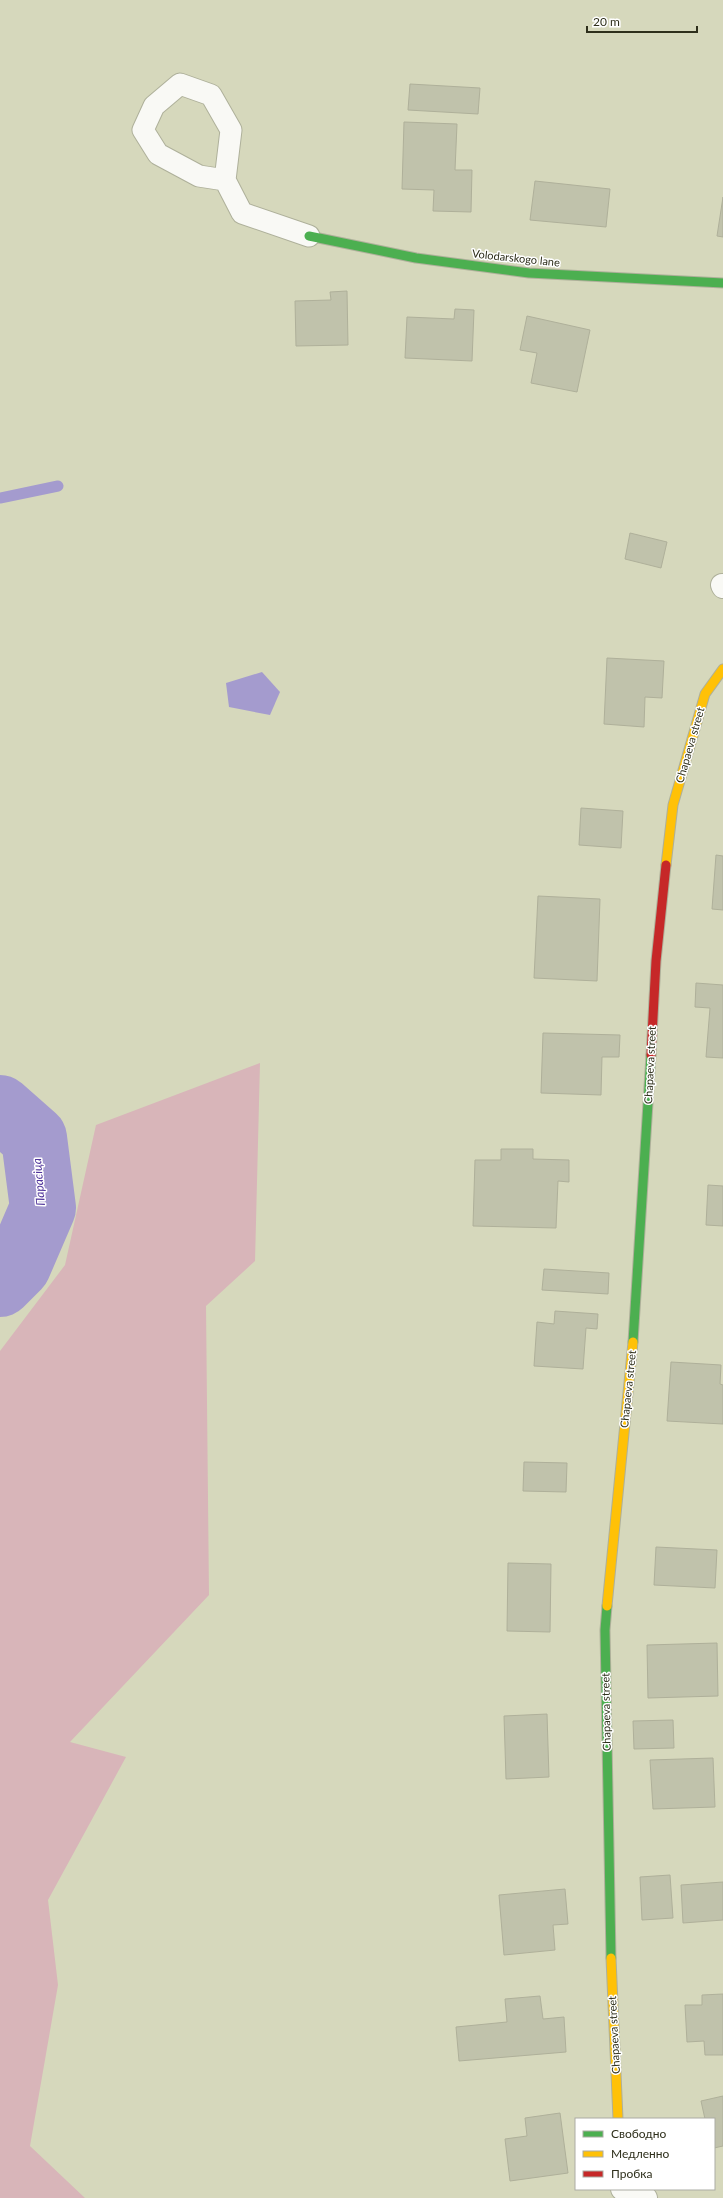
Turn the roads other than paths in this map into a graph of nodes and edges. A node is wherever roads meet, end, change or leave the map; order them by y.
1 (225, 180) junction
2 (309, 236) joint
3 (723, 283) edge
4 (723, 669) edge
5 (618, 2118) edge
6 (625, 2190) edge
7 (646, 2198) edge

1 - 1 lane
1 - 2 lane
2 - 3 street, Volodarskogo lane
4 - 5 street, Chapaeva street
6 - 7 street

